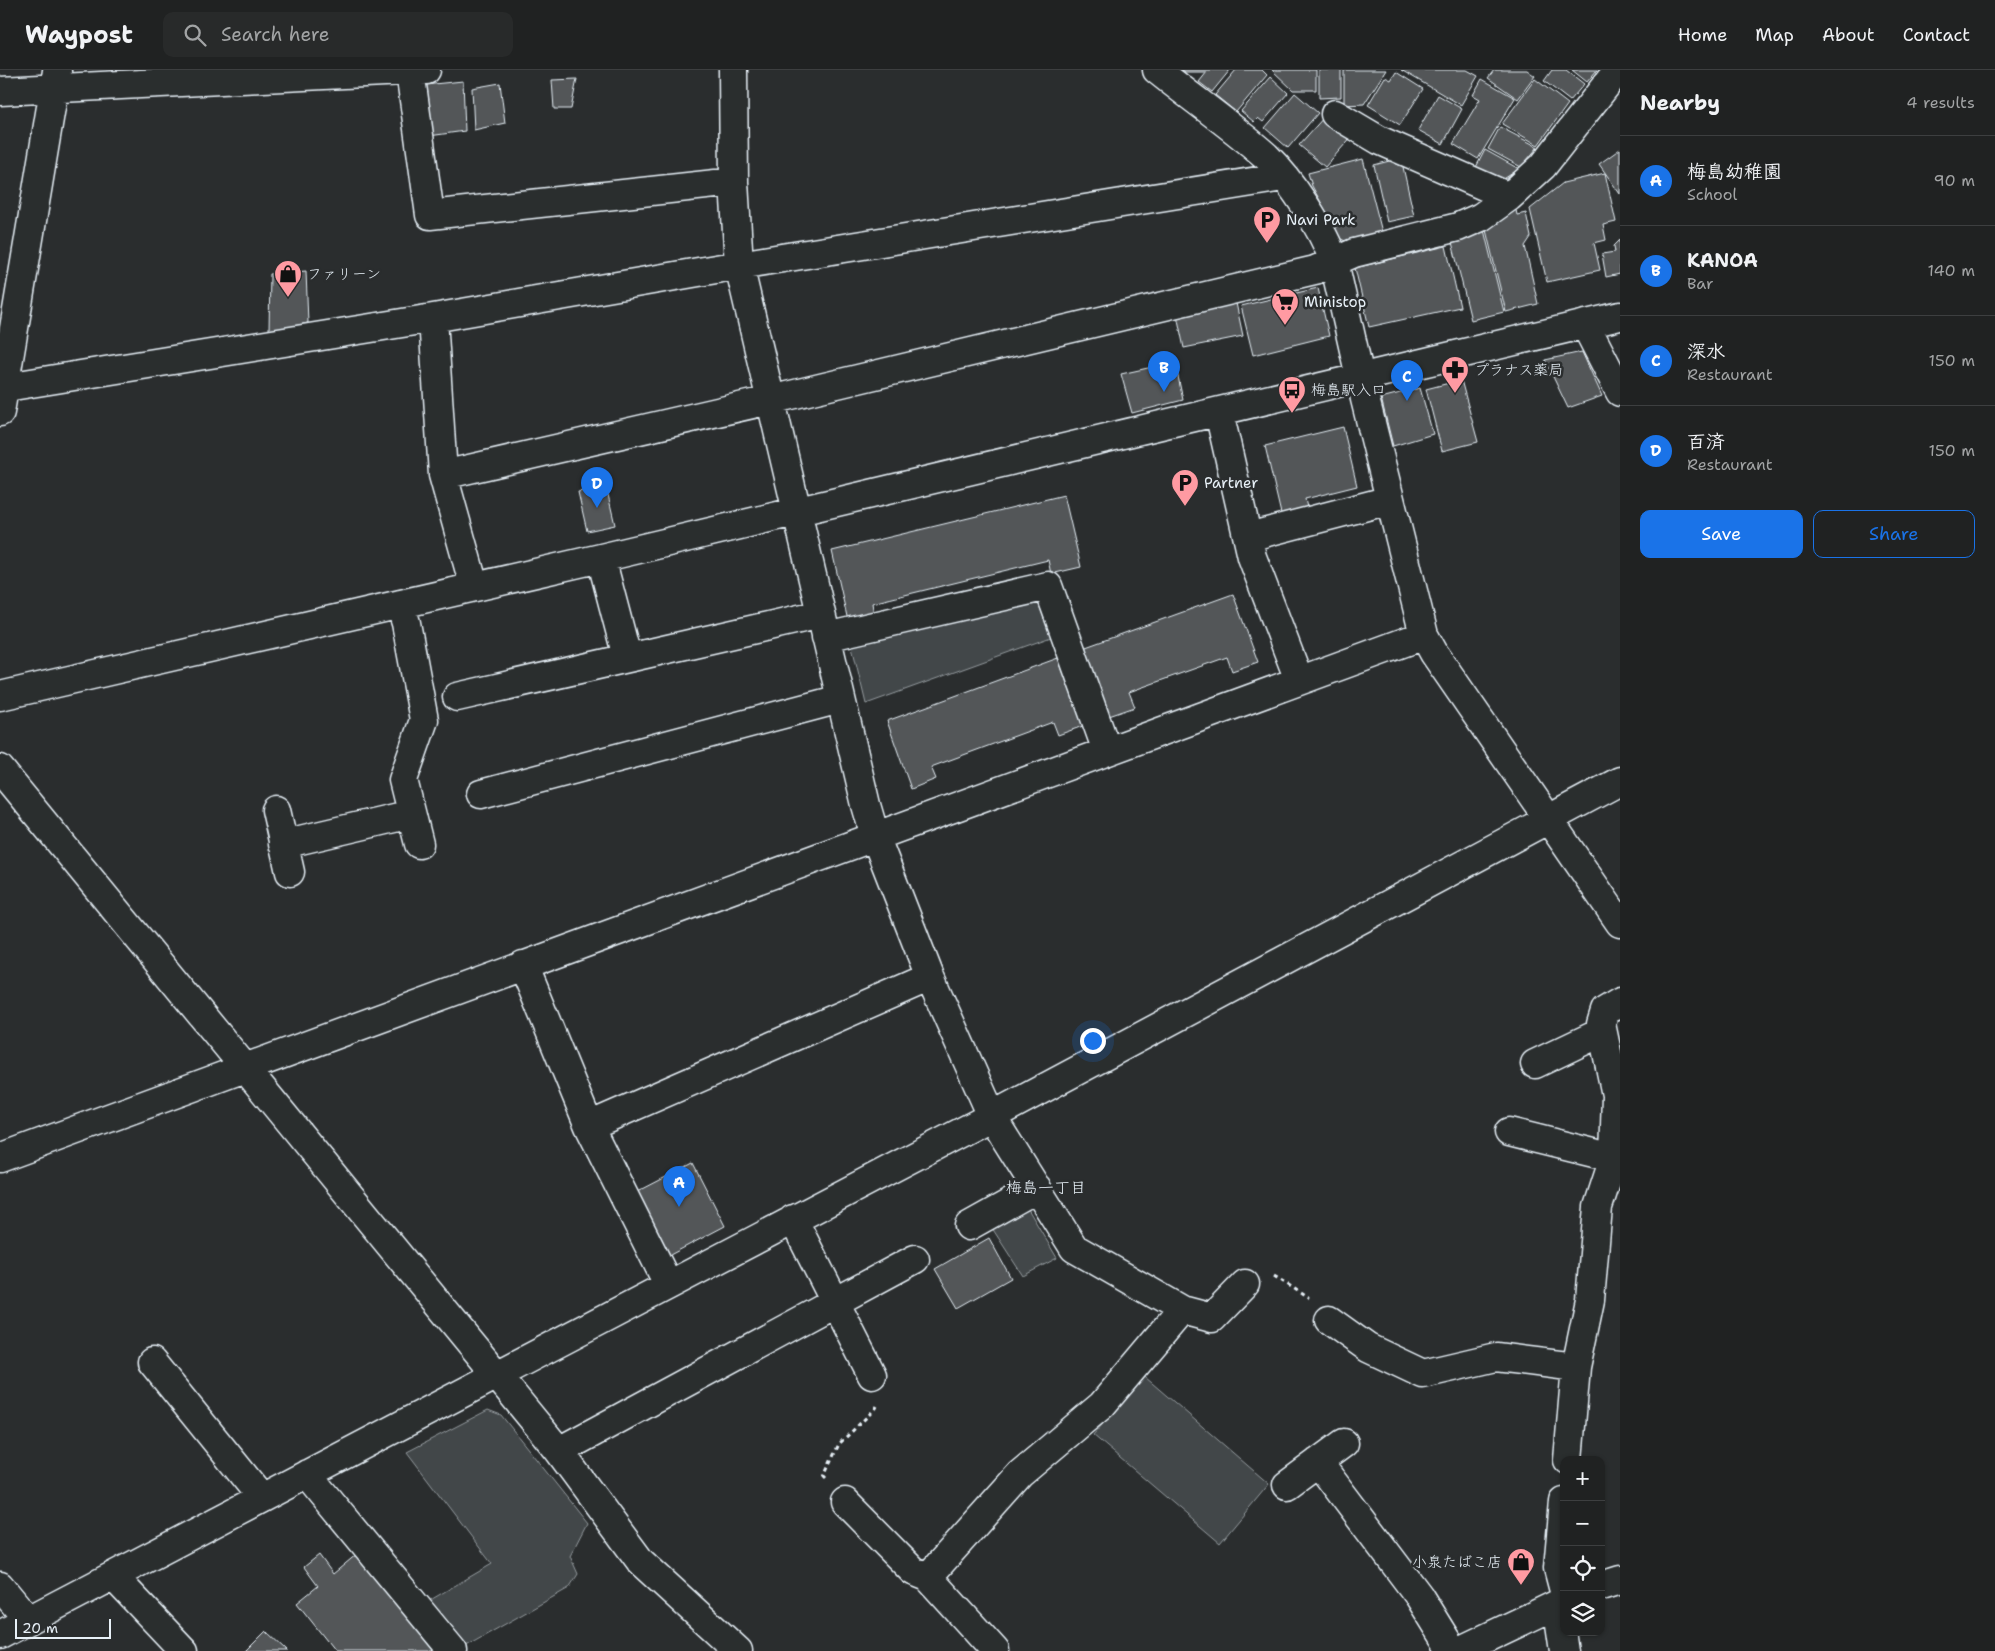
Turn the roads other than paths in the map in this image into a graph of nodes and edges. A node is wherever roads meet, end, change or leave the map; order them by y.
1 (419, 70) edge
2 (733, 70) edge
3 (1158, 70) edge
4 (1618, 70) edge
5 (55, 79) edge
6 (0, 90) edge
7 (1335, 114) dead end
8 (1283, 177) junction
9 (734, 182) junction
10 (1509, 197) junction
11 (1334, 262) junction
12 (740, 265) junction
13 (1620, 316) edge
14 (433, 318) junction
15 (1585, 324) junction
16 (1360, 377) junction
17 (1620, 392) edge
18 (1, 396) edge
19 (770, 400) junction
20 (1219, 412) junction
21 (443, 475) junction
22 (1390, 500) junction
23 (797, 511) junction
24 (1248, 537) junction
25 (601, 558) junction
26 (474, 586) junction
27 (400, 604) junction
28 (824, 625) junction
29 (1424, 635) junction
30 (627, 657) junction
31 (1298, 680) junction
32 (0, 696) edge
33 (457, 697) dead end
34 (840, 699) junction
35 (1107, 751) junction
36 (0, 769) edge
37 (1620, 781) edge
38 (481, 794) dead end
39 (276, 810) dead end
40 (412, 814) junction
41 (1549, 818) junction
42 (875, 836) junction
43 (283, 844) junction
44 (419, 844) dead end
45 (290, 872) dead end
46 (1620, 923) edge
47 (522, 965) junction
48 (930, 977) junction
49 (1620, 1002) edge
50 (1602, 1032) junction
51 (1535, 1064) dead end
52 (245, 1068) junction
53 (992, 1116) junction
54 (588, 1126) junction
55 (1509, 1132) dead end
56 (0, 1158) edge
57 (1614, 1158) junction
58 (1036, 1188) junction
59 (792, 1219) junction
60 (969, 1226) dead end
61 (915, 1259) dead end
62 (668, 1284) junction
63 (1246, 1284) road end
64 (836, 1303) junction
65 (1182, 1310) junction
66 (1329, 1320) road end
67 (152, 1362) dead end
68 (1576, 1367) junction
69 (872, 1375) road end
70 (496, 1377) junction
71 (1344, 1442) dead end
72 (559, 1451) junction
73 (1568, 1456) edge
74 (1318, 1462) junction
75 (307, 1474) junction
76 (1287, 1486) dead end
77 (262, 1498) junction
78 (846, 1502) road end
79 (1560, 1546) edge
80 (1560, 1576) edge
81 (114, 1577) junction
82 (928, 1577) junction
83 (1620, 1580) edge
84 (1605, 1585) edge
85 (0, 1586) edge
86 (1560, 1602) edge
87 (28, 1620) junction
88 (0, 1635) edge
89 (1562, 1636) edge
90 (184, 1651) edge
91 (453, 1651) edge
92 (738, 1651) edge
93 (995, 1651) edge
94 (1453, 1651) edge
95 (1459, 1651) edge
96 (1564, 1651) edge

1 - 5 street
1 - 9 street
2 - 9 street
3 - 8 street
4 - 10 street
5 - 6 street
5 - 18 street
7 - 10 street
8 - 11 street
8 - 12 street
9 - 12 street
10 - 11 street
11 - 16 street
11 - 19 street
12 - 14 street
12 - 19 street
13 - 15 street
14 - 18 street
14 - 21 street
15 - 16 street
15 - 17 street
16 - 20 street
16 - 22 street
19 - 21 street
19 - 23 street
20 - 23 street
20 - 24 street
21 - 26 street
22 - 24 street
22 - 29 street
23 - 25 street
23 - 28 street
24 - 31 street
25 - 26 street
25 - 30 street
26 - 27 street
27 - 32 street
27 - 40 street
28 - 30 street
28 - 34 street
28 - 35 street
29 - 31 street
29 - 41 street
30 - 33 street
31 - 35 street
34 - 38 street
34 - 42 street
35 - 42 street
36 - 52 street
37 - 41 street
39 - 43 street
40 - 43 street
40 - 44 street
41 - 46 street
41 - 53 street
42 - 47 street
42 - 48 street
43 - 45 street
47 - 52 street
47 - 54 street
48 - 53 street
48 - 54 street
49 - 50 street
50 - 51 street
50 - 57 street
52 - 56 street
52 - 70 street
53 - 58 street
53 - 59 street
54 - 62 street
55 - 57 street
57 - 68 street
58 - 60 street
58 - 65 street
59 - 62 street
59 - 64 street
61 - 64 street
62 - 70 street
63 - 65 street
64 - 69 street
64 - 72 street
65 - 82 street
66 - 68 street
67 - 77 street
68 - 73 street
70 - 72 street
70 - 75 street
71 - 74 street
72 - 92 street
74 - 76 street
74 - 94 street
75 - 77 street
75 - 91 street
77 - 81 street
78 - 82 street
79 - 80 street
81 - 87 street
81 - 90 street
82 - 93 street
83 - 84 street
85 - 87 street
86 - 95 street
87 - 88 street
89 - 96 street

